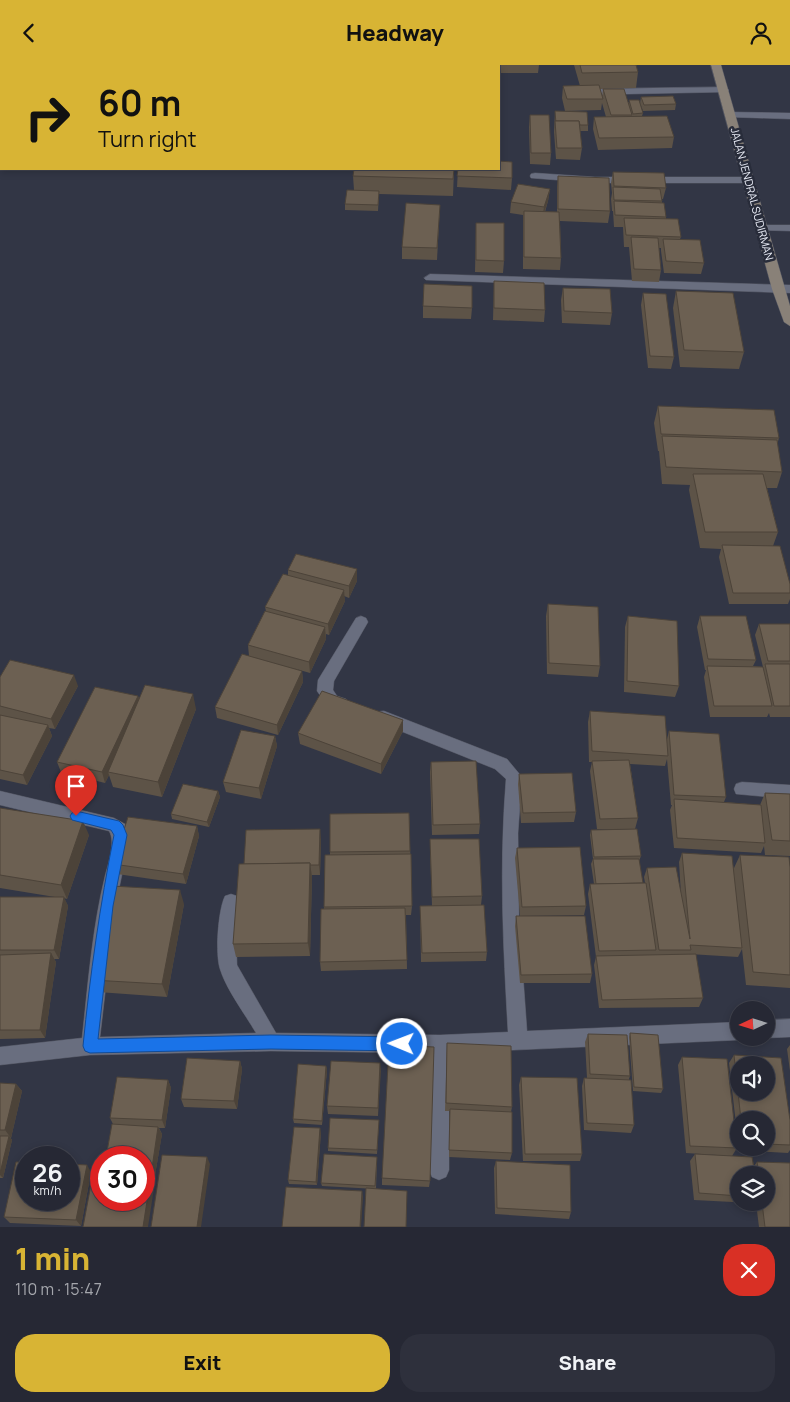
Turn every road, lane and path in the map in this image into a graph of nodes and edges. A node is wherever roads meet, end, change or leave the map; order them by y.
1 (716, 65) edge
2 (724, 90) junction
3 (577, 92) edge
4 (731, 115) junction
5 (790, 116) edge
6 (535, 176) dead end
7 (748, 180) junction
8 (762, 228) junction
9 (790, 228) edge
10 (430, 279) dead end
11 (784, 289) edge
12 (790, 322) edge
13 (361, 622) dead end
14 (742, 789) dead end
15 (790, 792) edge
16 (0, 798) edge
17 (231, 902) dead end
18 (790, 1028) edge
19 (775, 1029) edge
20 (730, 1031) edge
21 (518, 1041) junction
22 (271, 1042) junction
23 (440, 1044) junction
24 (90, 1046) junction
25 (0, 1057) edge
26 (440, 1170) dead end

1 - 2 street, JALAN JENDRAL SUDIRMAN
2 - 3 street
2 - 4 street, JALAN JENDRAL SUDIRMAN
4 - 5 street
4 - 7 street, JALAN JENDRAL SUDIRMAN
6 - 7 street
7 - 8 street, JALAN JENDRAL SUDIRMAN
8 - 9 street
8 - 11 street, JALAN JENDRAL SUDIRMAN
10 - 11 street
11 - 12 street, JALAN JENDRAL SUDIRMAN
13 - 21 street
14 - 15 street
16 - 24 street
17 - 22 street
18 - 19 street
20 - 21 street
21 - 23 street
22 - 23 street
22 - 24 street
23 - 26 street
24 - 25 street

